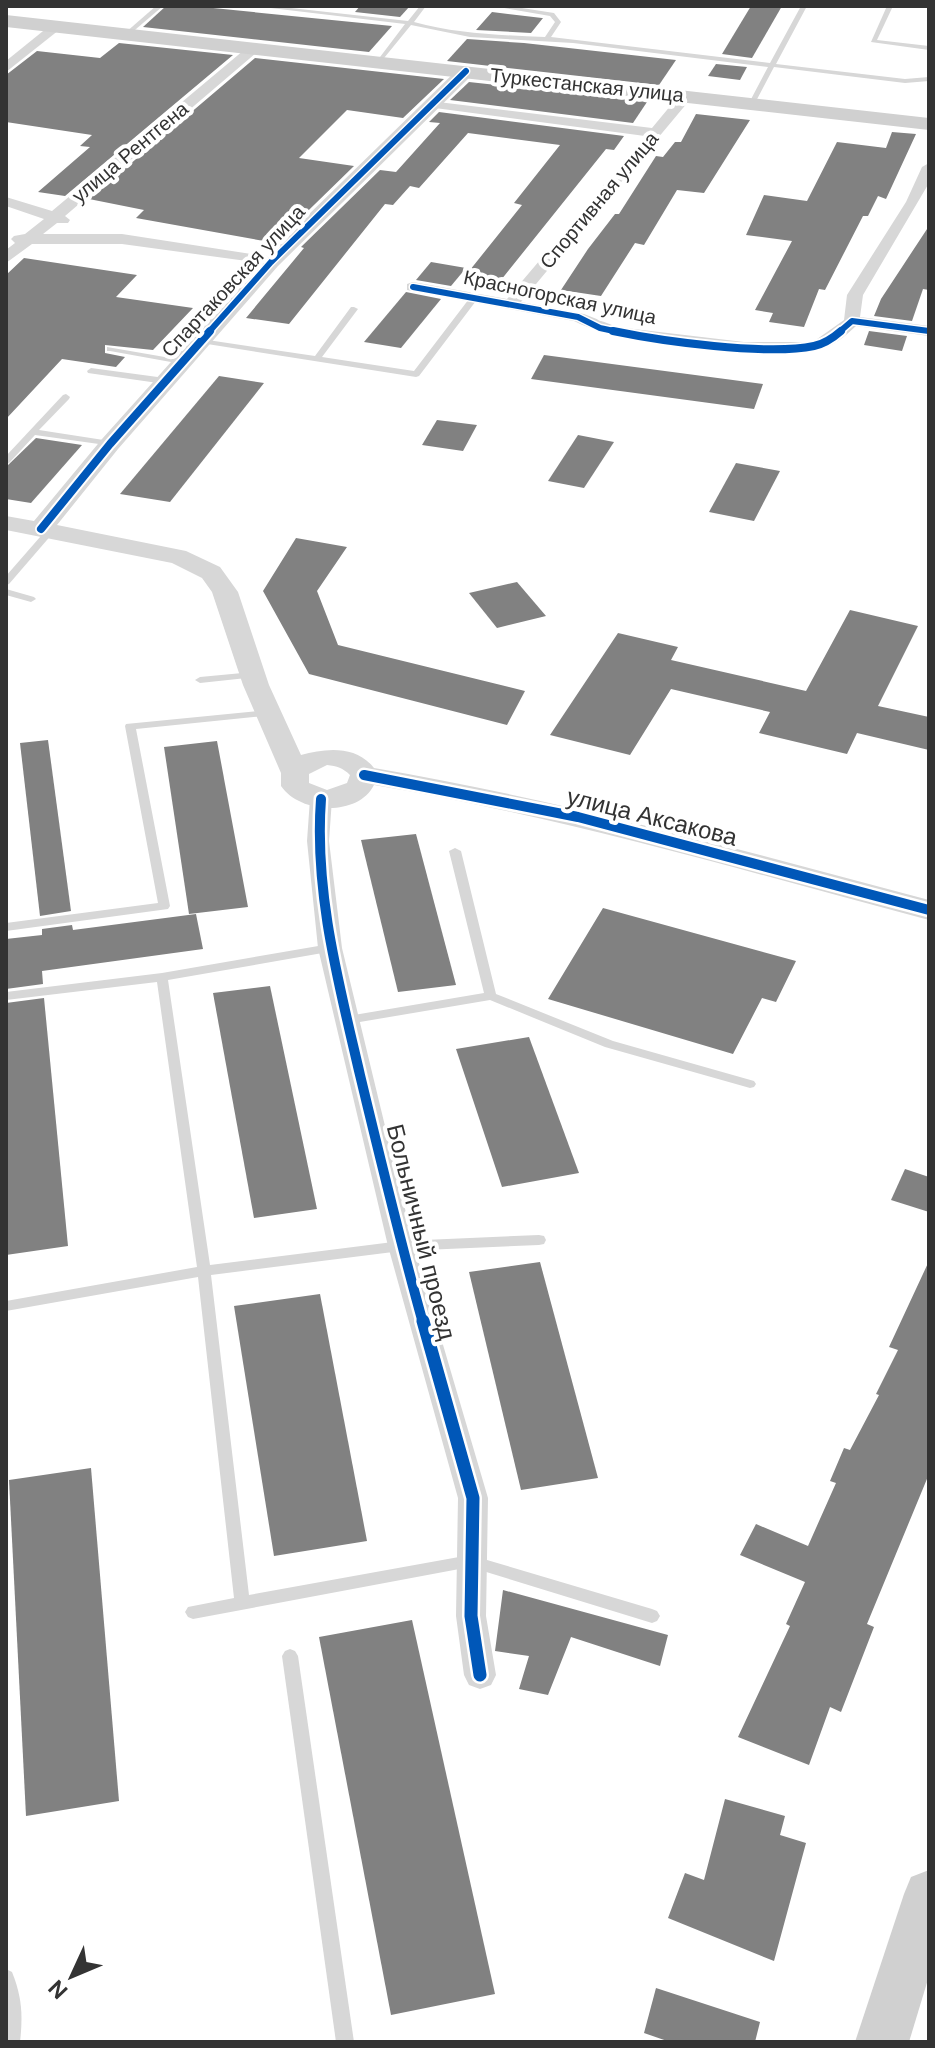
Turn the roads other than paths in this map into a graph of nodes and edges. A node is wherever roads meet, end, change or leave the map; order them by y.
1 (160, 6) edge
2 (256, 6) edge
3 (423, 6) edge
4 (496, 6) edge
5 (804, 6) edge
6 (890, 6) edge
7 (6, 21) edge
8 (410, 23) junction
9 (58, 26) junction
10 (127, 34) junction
11 (547, 39) junction
12 (255, 48) junction
13 (929, 48) edge
14 (380, 61) junction
15 (773, 66) junction
16 (6, 68) edge
17 (466, 71) junction
18 (929, 79) edge
19 (686, 96) junction
20 (752, 103) junction
21 (435, 104) junction
22 (929, 124) edge
23 (657, 133) junction
24 (929, 167) edge
25 (6, 201) edge
26 (54, 215) junction
27 (6, 237) edge
28 (122, 239) junction
29 (25, 240) junction
30 (6, 258) edge
31 (271, 262) junction
32 (413, 287) dead end
33 (475, 297) junction
34 (511, 304) junction
35 (354, 309) dead end
36 (852, 321) junction
37 (929, 331) edge
38 (201, 341) junction
39 (110, 349) dead end
40 (317, 359) junction
41 (182, 362) junction
42 (91, 371) dead end
43 (165, 381) junction
44 (66, 397) dead end
45 (33, 432) junction
46 (110, 444) junction
47 (6, 461) edge
48 (6, 523) edge
49 (46, 530) junction
50 (6, 582) edge
51 (6, 592) edge
52 (31, 599) dead end
53 (253, 675) junction
54 (200, 680) dead end
55 (270, 713) junction
56 (352, 766) junction
57 (295, 773) junction
58 (321, 799) junction
59 (455, 851) dead end
60 (929, 910) edge
61 (6, 927) edge
62 (330, 948) junction
63 (162, 977) junction
64 (6, 996) edge
65 (491, 996) junction
66 (348, 1020) junction
67 (750, 1084) dead end
68 (539, 1240) dead end
69 (401, 1246) junction
70 (204, 1271) junction
71 (6, 1306) edge
72 (470, 1561) junction
73 (242, 1604) junction
74 (193, 1612) dead end
75 (652, 1616) dead end
76 (290, 1656) dead end
77 (480, 1675) dead end
78 (929, 1894) edge
79 (6, 1978) edge
80 (11, 2042) edge
81 (345, 2042) edge
82 (882, 2042) edge

1 - 10 lane
2 - 8 lane
3 - 8 lane
4 - 11 lane
5 - 15 lane
6 - 13 lane
7 - 9 main road, Туркестанская улица
8 - 11 lane
8 - 14 lane
9 - 10 main road, Туркестанская улица
9 - 16 street
10 - 12 main road, Туркестанская улица
11 - 15 lane
12 - 14 main road, Туркестанская улица
12 - 26 street, улица Рентгена
14 - 17 main road, Туркестанская улица
15 - 18 lane
15 - 20 lane
17 - 19 main road, Туркестанская улица
17 - 21 street, Спартаковская улица
19 - 20 main road, Туркестанская улица
19 - 23 street, Спортивная улица
20 - 22 main road, Туркестанская улица
21 - 23 street
21 - 31 street, Спартаковская улица
23 - 34 street, Спортивная улица
24 - 36 street
25 - 26 street
26 - 28 street
26 - 29 street, улица Рентгена
27 - 29 street
28 - 29 street
28 - 31 street
29 - 30 street, улица Рентгена
31 - 38 street, Спартаковская улица
32 - 33 street, Красногорская улица
33 - 34 street, Красногорская улица
33 - 40 lane
34 - 36 street, Красногорская улица
35 - 40 lane
36 - 37 street
38 - 40 lane
38 - 41 street, Спартаковская улица
39 - 41 lane
41 - 43 street, Спартаковская улица
42 - 43 lane
43 - 46 street, Спартаковская улица
44 - 45 lane
45 - 46 lane
45 - 47 lane
46 - 49 street, Спартаковская улица
48 - 49 street
49 - 50 lane
49 - 53 street
51 - 52 lane
53 - 54 lane
53 - 55 street
55 - 56 street
55 - 57 street
55 - 61 lane
56 - 57 street, улица Аксакова
56 - 58 street
56 - 60 street, улица Аксакова
57 - 58 street
58 - 62 street, Больничный проезд
59 - 65 lane
62 - 63 lane
62 - 66 street, Больничный проезд
63 - 64 lane
63 - 70 lane
65 - 66 lane
65 - 67 lane
66 - 69 street, Больничный проезд
68 - 69 lane
69 - 70 lane
69 - 72 street, Больничный проезд
70 - 71 lane
70 - 73 lane
72 - 73 lane
72 - 75 lane
72 - 77 street, Больничный проезд
73 - 74 lane
76 - 81 lane
78 - 82 main road
79 - 80 lane

